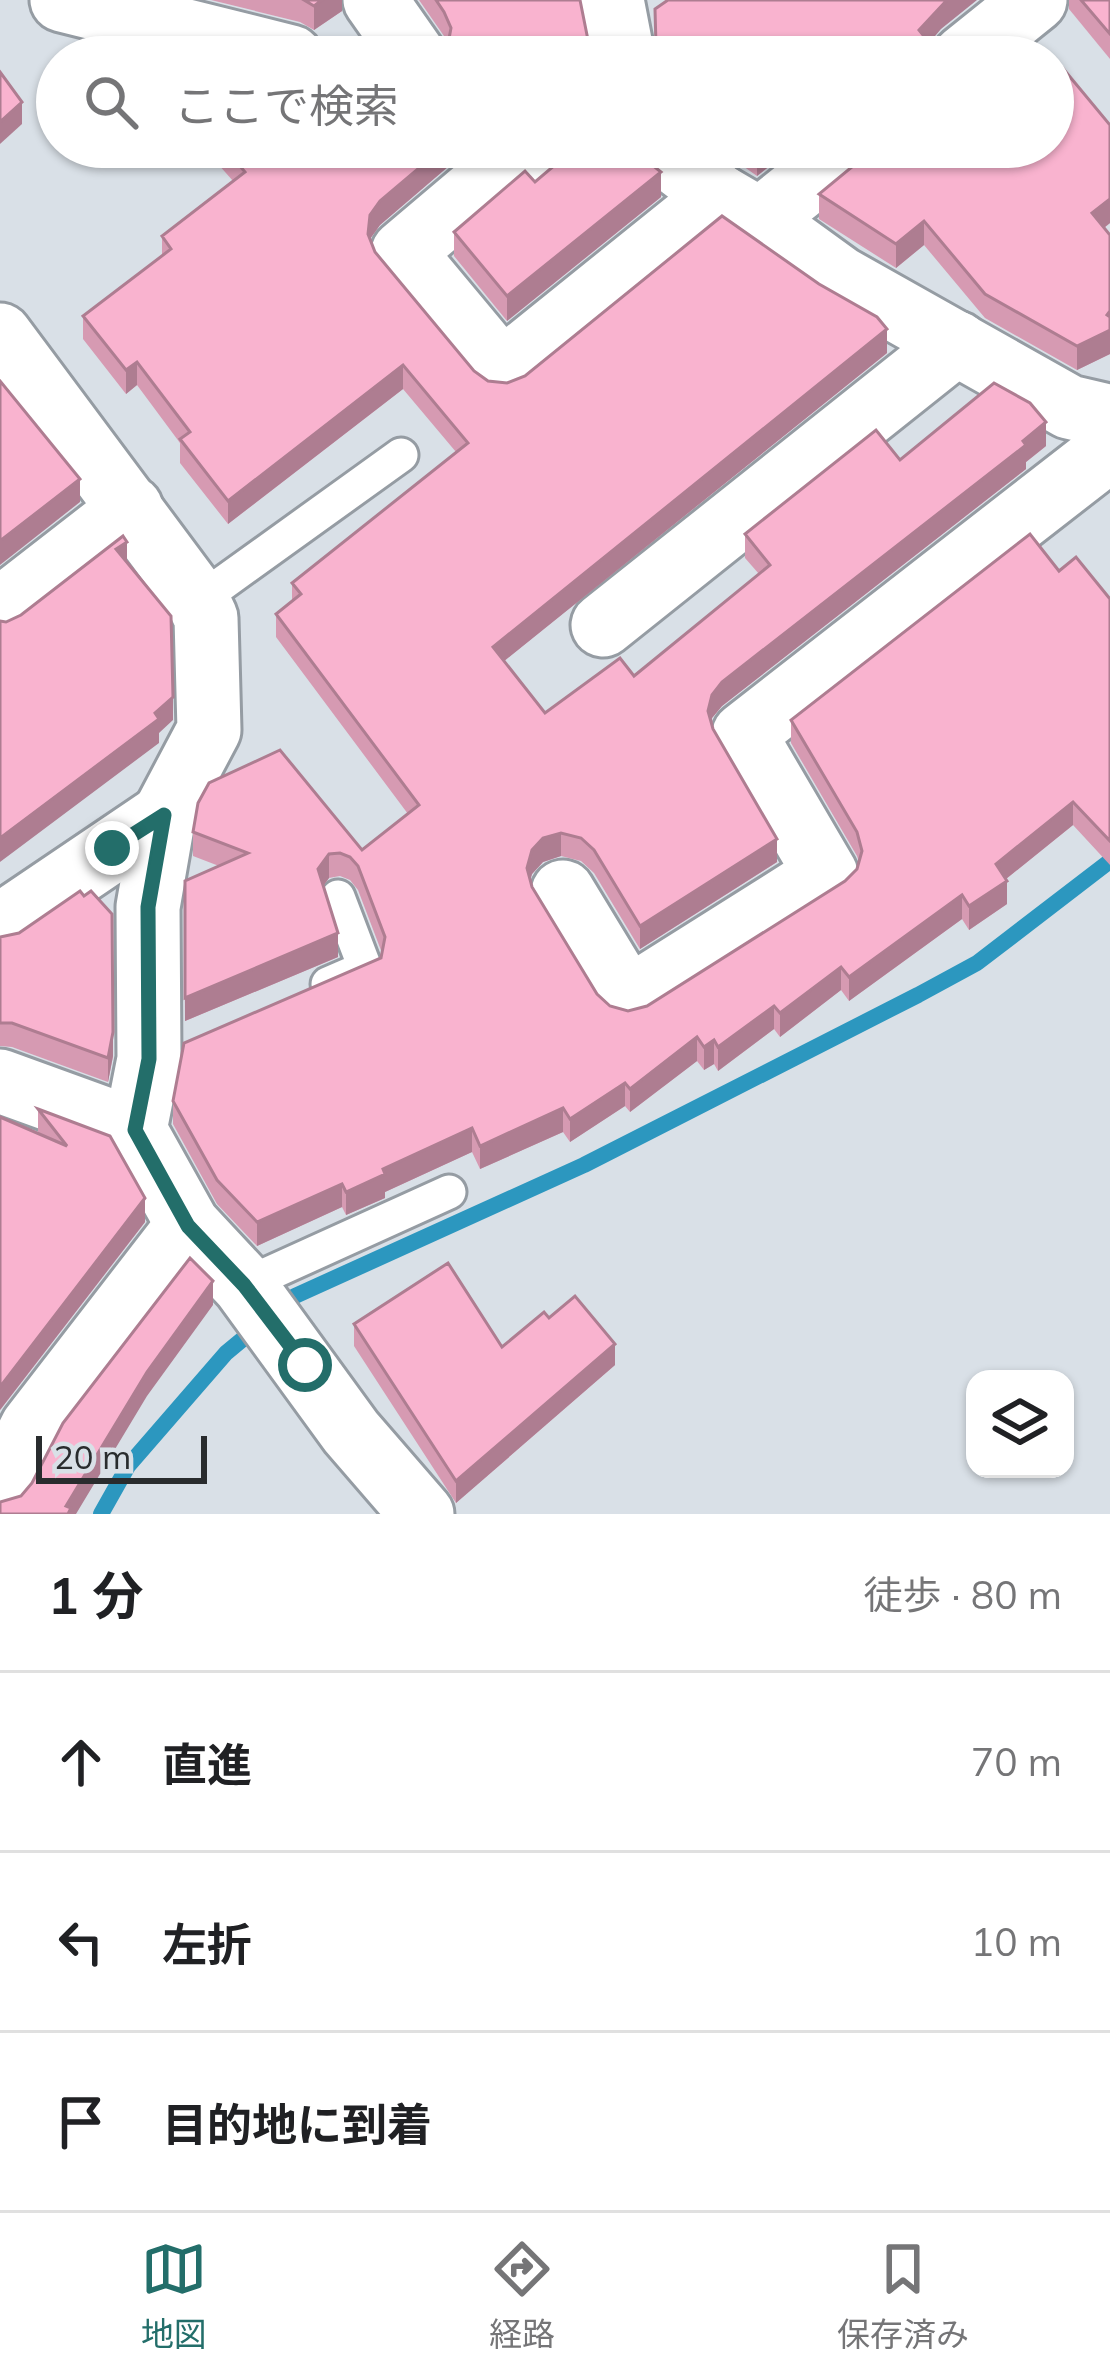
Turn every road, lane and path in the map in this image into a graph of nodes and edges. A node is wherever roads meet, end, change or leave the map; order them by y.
1 (62, 0) edge
2 (375, 0) edge
3 (612, 0) edge
4 (1035, 0) edge
5 (207, 36) edge
6 (400, 36) edge
7 (619, 36) edge
8 (990, 36) edge
9 (502, 168) edge
10 (684, 168) edge
11 (813, 168) edge
12 (740, 208) junction
13 (0, 335) edge
14 (957, 343) junction
15 (1110, 425) edge
16 (401, 455) dead end
17 (131, 508) junction
18 (198, 601) junction
19 (0, 610) edge
20 (603, 625) dead end
21 (164, 815) junction
22 (563, 892) dead end
23 (338, 897) dead end
24 (0, 926) edge
25 (300, 995) edge
26 (0, 1081) edge
27 (135, 1130) junction
28 (449, 1192) dead end
29 (188, 1226) junction
30 (244, 1285) junction
31 (0, 1490) edge
32 (422, 1514) edge

1 - 5 street
2 - 6 street
3 - 7 street
4 - 8 street
9 - 12 street
10 - 12 street
11 - 12 street
12 - 14 street
13 - 17 street
14 - 15 street
14 - 20 street
15 - 22 street
16 - 18 lane
17 - 18 street
17 - 19 street
18 - 21 street
21 - 24 street
21 - 27 street
23 - 25 lane
26 - 27 street
27 - 29 street
28 - 30 lane
29 - 30 street
29 - 31 street
30 - 32 street

